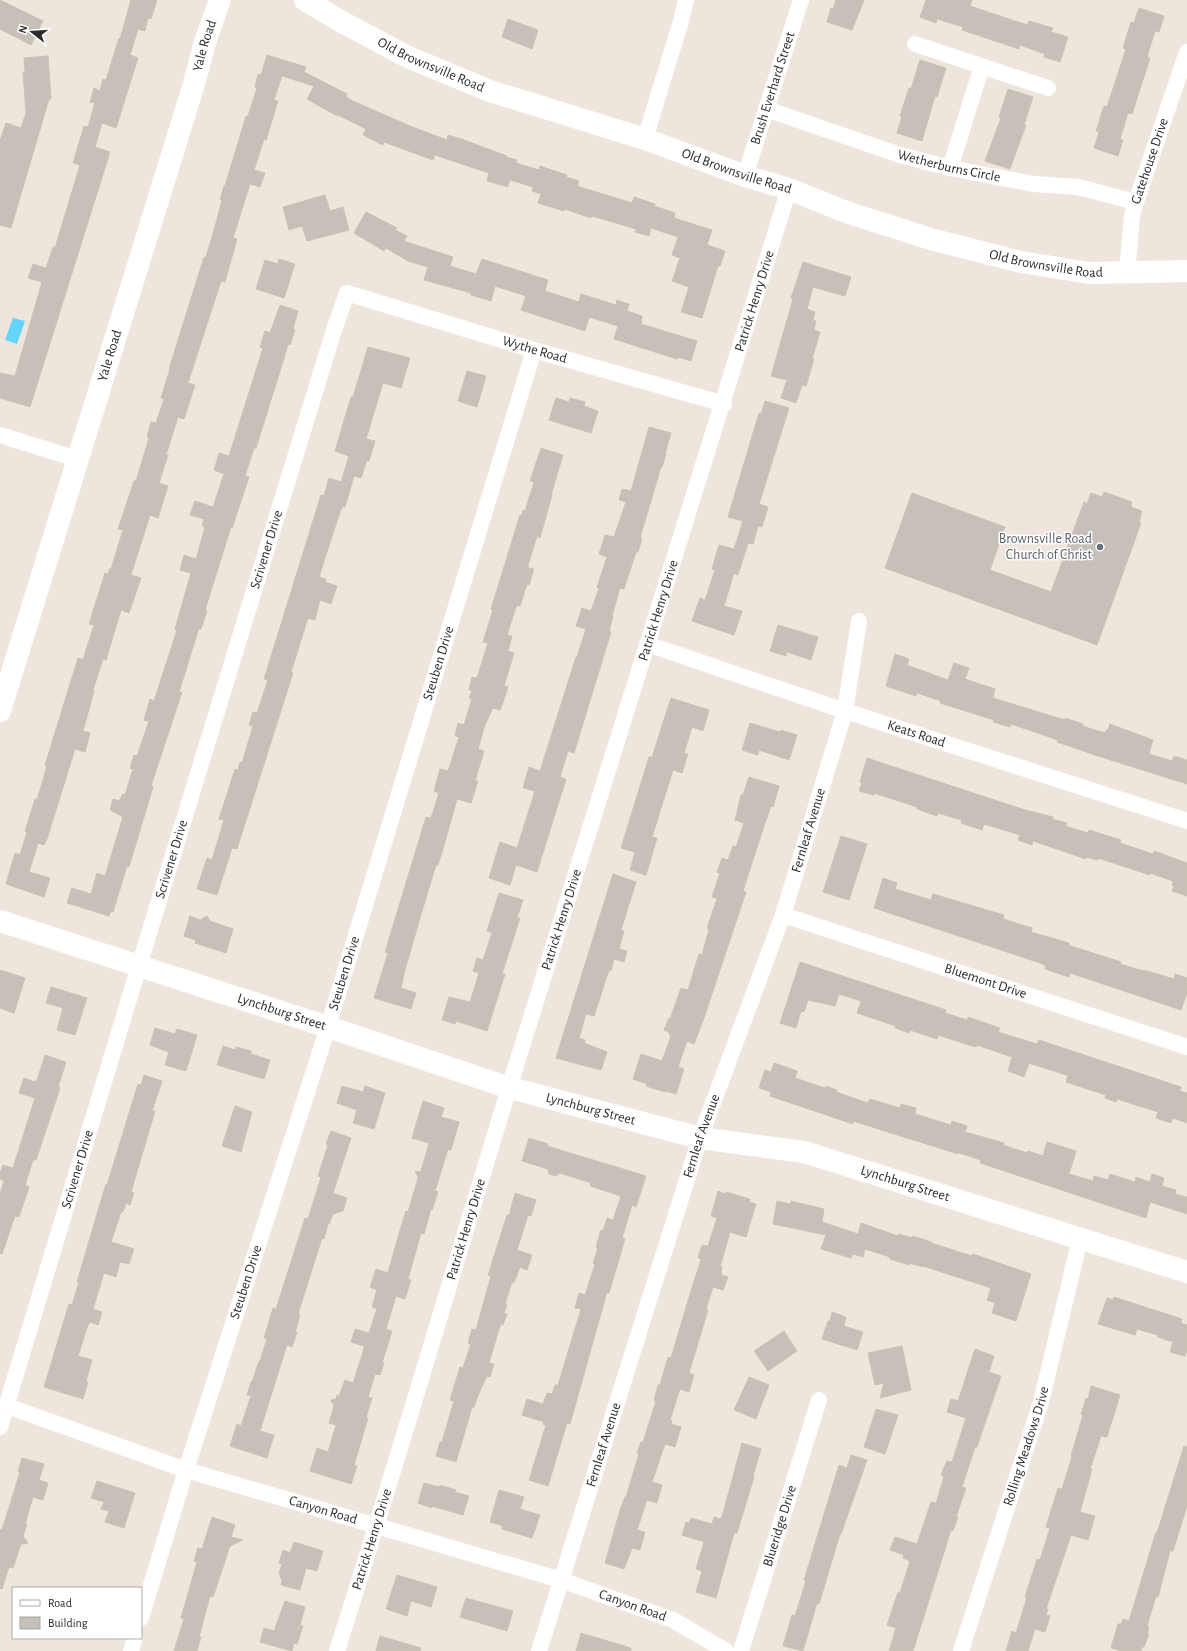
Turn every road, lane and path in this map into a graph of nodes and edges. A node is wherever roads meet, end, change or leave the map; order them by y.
1 (220, 0) edge
2 (305, 0) edge
3 (686, 0) edge
4 (801, 0) edge
5 (915, 44) dead end
6 (1187, 52) edge
7 (982, 66) junction
8 (1048, 88) dead end
9 (766, 109) junction
10 (646, 139) junction
11 (950, 168) junction
12 (745, 176) junction
13 (789, 189) junction
14 (1136, 202) junction
15 (1187, 271) edge
16 (1127, 273) junction
17 (347, 293) joint
18 (534, 350) junction
19 (724, 404) junction
20 (0, 435) edge
21 (77, 459) junction
22 (859, 621) dead end
23 (648, 644) junction
24 (0, 711) edge
25 (845, 711) junction
26 (1187, 821) edge
27 (783, 915) junction
28 (0, 921) edge
29 (139, 966) junction
30 (328, 1027) junction
31 (1187, 1047) edge
32 (510, 1088) junction
33 (700, 1138) junction
34 (1080, 1238) junction
35 (1187, 1272) edge
36 (819, 1400) dead end
37 (7, 1406) junction
38 (0, 1427) edge
39 (186, 1470) junction
40 (377, 1525) junction
41 (561, 1580) junction
42 (142, 1615) edge
43 (135, 1639) edge
44 (131, 1651) edge
45 (337, 1651) edge
46 (539, 1651) edge
47 (726, 1651) edge
48 (741, 1651) edge
49 (961, 1651) edge

1 - 21 main road, Yale Road
2 - 10 main road, Old Brownsville Road
3 - 10 street
4 - 9 street, Brush Everhard Street
5 - 7 street
6 - 14 street, Gatehouse Drive
7 - 8 street
7 - 11 street
9 - 11 street, Wetherburns Circle
9 - 12 street, Brush Everhard Street
10 - 12 main road, Old Brownsville Road
11 - 14 street, Wetherburns Circle
12 - 13 main road, Old Brownsville Road
13 - 16 main road, Old Brownsville Road
13 - 19 street, Patrick Henry Drive
14 - 16 street, Gatehouse Drive
15 - 16 main road, Old Brownsville Road
17 - 18 street, Wythe Road
17 - 29 street, Scrivener Drive
18 - 19 street, Wythe Road
18 - 30 street, Steuben Drive
19 - 23 street, Patrick Henry Drive
20 - 21 street
21 - 24 main road, Yale Road
22 - 25 street, Fernleaf Avenue
23 - 25 street, Keats Road
23 - 32 street, Patrick Henry Drive
25 - 26 street, Keats Road
25 - 27 street, Fernleaf Avenue
27 - 31 street, Bluemont Drive
27 - 33 street, Fernleaf Avenue
28 - 29 main road, Lynchburg Street
29 - 30 main road, Lynchburg Street
29 - 37 street, Scrivener Drive
30 - 32 main road, Lynchburg Street
30 - 39 street, Steuben Drive
32 - 33 main road, Lynchburg Street
32 - 40 street, Patrick Henry Drive
33 - 34 main road, Lynchburg Street
33 - 41 street, Fernleaf Avenue
34 - 35 main road, Lynchburg Street
34 - 49 street, Rolling Meadows Drive
36 - 48 street, Blueridge Drive
37 - 38 street, Scrivener Drive
37 - 39 street, Canyon Road
39 - 40 street, Canyon Road
39 - 42 street, Steuben Drive
40 - 41 street, Canyon Road
40 - 45 street, Patrick Henry Drive
41 - 46 street, Fernleaf Avenue
41 - 47 street, Canyon Road
43 - 44 street

